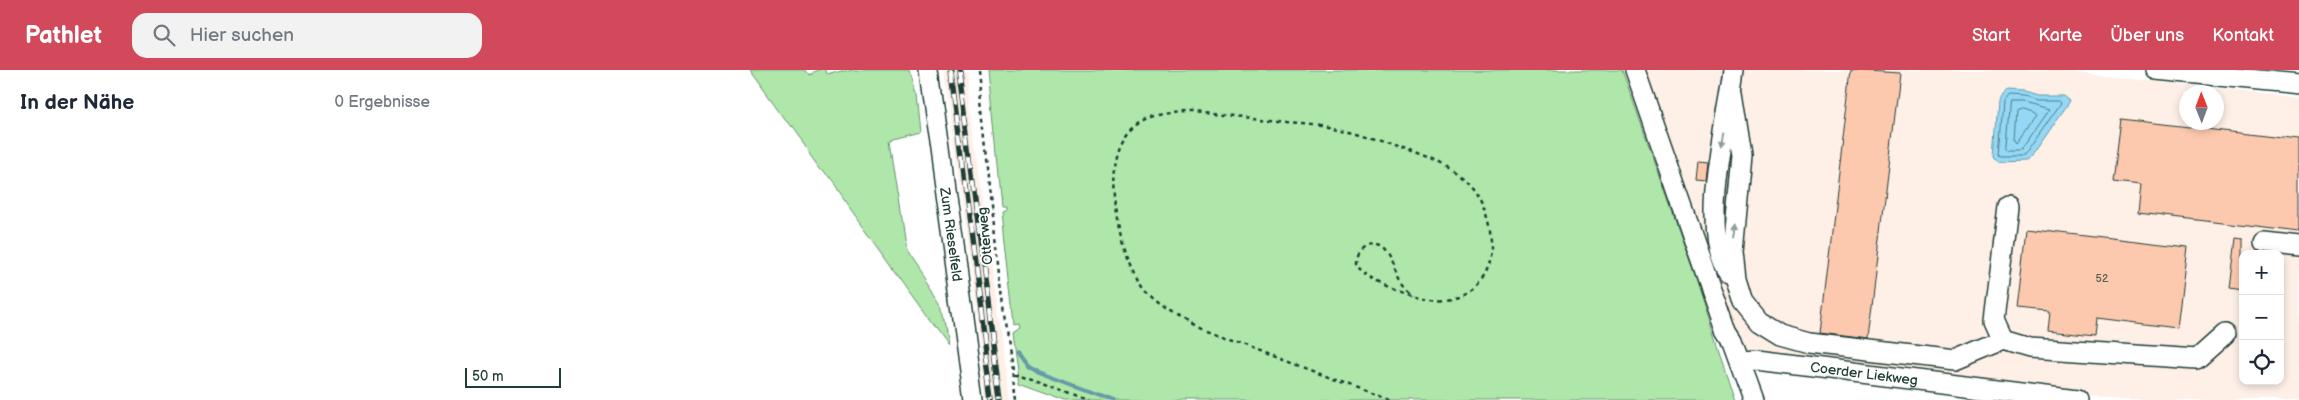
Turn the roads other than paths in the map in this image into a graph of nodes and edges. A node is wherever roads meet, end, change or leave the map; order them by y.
1 (929, 70) edge
2 (1635, 70) edge
3 (1734, 70) edge
4 (2156, 70) edge
5 (2299, 84) edge
6 (2008, 207) dead end
7 (2264, 244) dead end
8 (2299, 247) edge
9 (2225, 334) dead end
10 (2004, 340) junction
11 (1740, 361) junction
12 (974, 400) edge
13 (1754, 400) edge
14 (2077, 400) edge

1 - 12 street, Zum Rieselfeld
2 - 11 street
3 - 10 street
4 - 5 street
6 - 10 street
7 - 8 street
9 - 10 street
11 - 13 street
11 - 14 street, Coerder Liekweg

